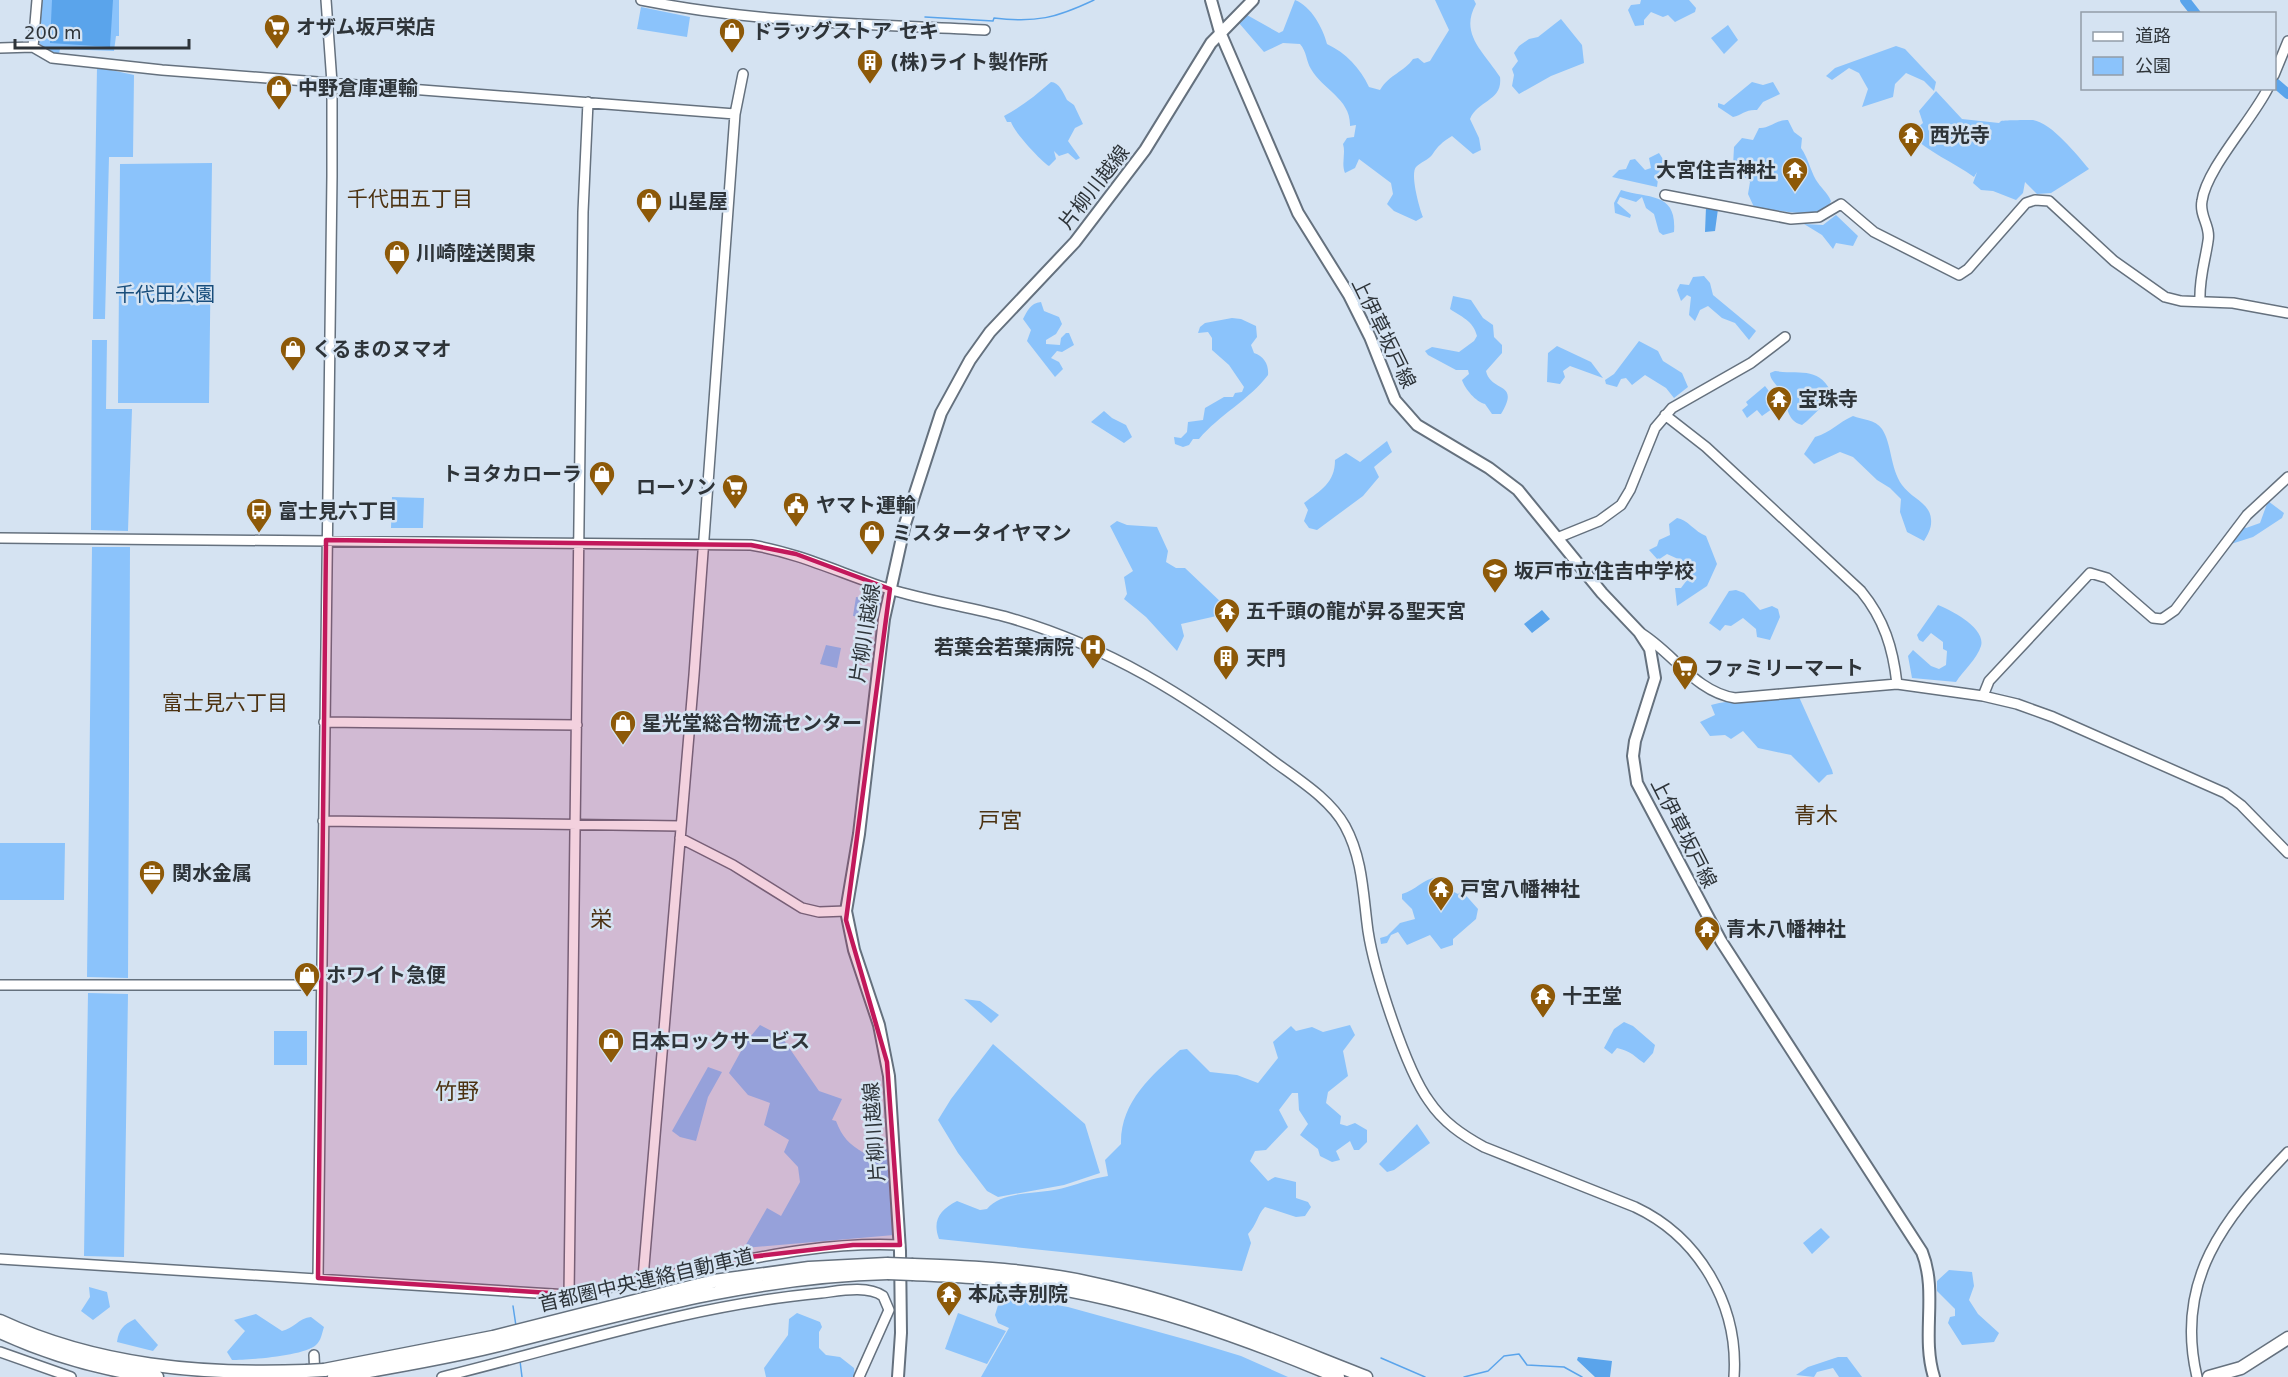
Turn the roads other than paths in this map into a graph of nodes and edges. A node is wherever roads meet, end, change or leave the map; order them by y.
1 (38, 0) edge
2 (326, 0) edge
3 (641, 0) edge
4 (1211, 0) edge
5 (1253, 0) edge
6 (985, 30) dead end
7 (1220, 32) junction
8 (2288, 41) edge
9 (33, 47) junction
10 (0, 48) edge
11 (2277, 71) edge
12 (743, 74) dead end
13 (332, 83) junction
14 (2267, 90) edge
15 (588, 102) junction
16 (735, 114) junction
17 (1665, 195) dead end
18 (2200, 301) junction
19 (2288, 313) edge
20 (1785, 337) dead end
21 (1665, 415) junction
22 (2288, 477) edge
23 (0, 538) edge
24 (1557, 538) junction
25 (326, 540) junction
26 (580, 543) junction
27 (703, 543) junction
28 (890, 589) junction
29 (1639, 632) junction
30 (1897, 684) junction
31 (1983, 696) junction
32 (324, 722) junction
33 (577, 725) junction
34 (323, 821) junction
35 (576, 825) junction
36 (681, 826) junction
37 (680, 838) junction
38 (2288, 853) edge
39 (846, 912) junction
40 (0, 984) edge
41 (320, 985) junction
42 (2288, 1152) edge
43 (900, 1248) junction
44 (0, 1259) edge
45 (913, 1269) junction
46 (318, 1278) junction
47 (643, 1278) junction
48 (569, 1295) junction
49 (0, 1321) edge
50 (0, 1332) edge
51 (2288, 1338) edge
52 (0, 1352) edge
53 (314, 1355) dead end
54 (320, 1374) edge
55 (68, 1377) edge
56 (157, 1377) edge
57 (442, 1377) edge
58 (859, 1377) edge
59 (898, 1377) edge
60 (1338, 1377) edge
61 (1366, 1377) edge
62 (1734, 1377) edge
63 (1934, 1377) edge
64 (2197, 1377) edge
65 (2209, 1377) edge

1 - 9 street
2 - 13 street
3 - 6 street
4 - 7 main road, 上伊草坂戸線
5 - 7 main road, 片柳川越線
7 - 24 main road, 上伊草坂戸線
7 - 28 main road, 片柳川越線
8 - 11 street
9 - 10 street
9 - 13 street
12 - 16 street
13 - 15 street
13 - 25 street
14 - 18 street
15 - 16 street
15 - 26 street
16 - 27 street
17 - 18 street
18 - 19 street
20 - 21 street
21 - 24 street
21 - 30 street
22 - 31 street
23 - 25 street
24 - 29 main road, 上伊草坂戸線
25 - 26 street
25 - 32 street
26 - 27 street
26 - 33 street
27 - 28 street
27 - 36 street
28 - 39 main road, 片柳川越線
28 - 62 street
29 - 30 street
29 - 63 main road, 上伊草坂戸線
30 - 31 street
31 - 38 street
32 - 33 street
32 - 34 street
33 - 35 street
34 - 35 street
34 - 41 street
35 - 36 street
35 - 48 street
36 - 37 street
37 - 39 street
37 - 47 street
39 - 43 main road, 片柳川越線
40 - 41 street
41 - 46 street
42 - 64 street
43 - 47 street
43 - 59 main road, 片柳川越線
44 - 46 street
45 - 54 highway, 首都圏中央連絡自動車道, bridge
45 - 60 highway, 首都圏中央連絡自動車道
45 - 61 highway, 首都圏中央連絡自動車道
46 - 48 street
47 - 48 street
49 - 54 highway, 首都圏中央連絡自動車道
50 - 56 highway
51 - 65 highway
52 - 55 street
53 - 54 street
57 - 58 street

